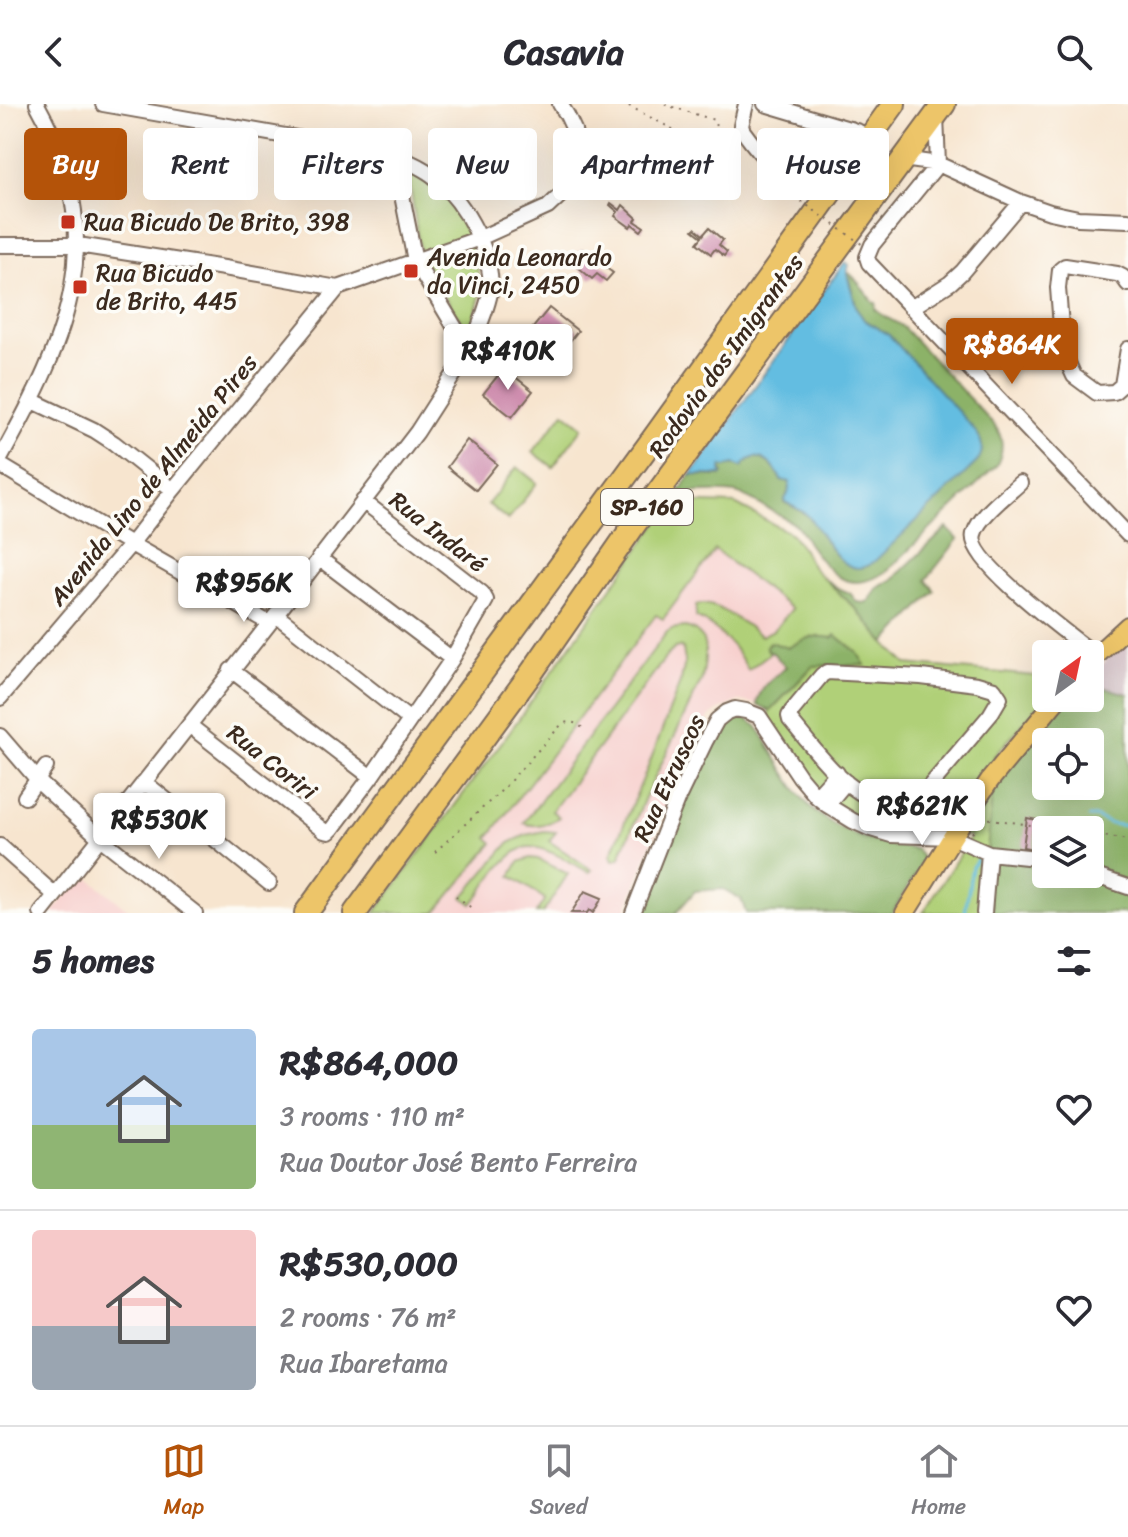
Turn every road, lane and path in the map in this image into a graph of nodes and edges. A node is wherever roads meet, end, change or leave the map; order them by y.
1 (37, 104) edge
2 (103, 104) edge
3 (560, 104) edge
4 (621, 104) edge
5 (663, 104) edge
6 (746, 104) edge
7 (765, 104) edge
8 (894, 104) edge
9 (940, 109) edge
10 (844, 128) edge
11 (867, 128) edge
12 (274, 134) edge
13 (757, 148) edge
14 (903, 159) junction
15 (412, 164) edge
16 (938, 164) junction
17 (403, 200) edge
18 (815, 200) edge
19 (801, 201) dead end
20 (1021, 202) junction
21 (1128, 220) edge
22 (480, 238) junction
23 (0, 245) edge
24 (78, 245) junction
25 (863, 245) dead end
26 (415, 261) junction
27 (1128, 284) edge
28 (338, 288) junction
29 (911, 308) junction
30 (1128, 349) edge
31 (469, 351) junction
32 (33, 401) junction
33 (0, 459) edge
34 (0, 465) edge
35 (1020, 483) dead end
36 (173, 490) junction
37 (363, 501) junction
38 (1128, 535) edge
39 (131, 544) junction
40 (319, 558) junction
41 (273, 619) junction
42 (1128, 626) edge
43 (1072, 640) edge
44 (1104, 648) edge
45 (452, 659) junction
46 (231, 670) junction
47 (0, 698) edge
48 (1046, 712) edge
49 (410, 720) junction
50 (189, 725) junction
51 (586, 730) dead end
52 (0, 736) edge
53 (46, 767) dead end
54 (371, 777) junction
55 (841, 777) junction
56 (37, 780) junction
57 (144, 782) junction
58 (25, 797) dead end
59 (821, 801) junction
60 (1032, 825) edge
61 (1104, 836) edge
62 (100, 838) junction
63 (1128, 840) edge
64 (0, 846) edge
65 (973, 847) junction
66 (435, 852) dead end
67 (1032, 856) edge
68 (1104, 879) edge
69 (269, 883) dead end
70 (1128, 887) edge
71 (55, 895) junction
72 (456, 896) dead end
73 (474, 910) dead end
74 (41, 913) edge
75 (195, 913) edge
76 (303, 913) edge
77 (355, 913) edge
78 (633, 913) edge
79 (905, 913) edge
80 (984, 913) edge

1 - 24 street
2 - 12 street
3 - 22 street
4 - 5 path
6 - 13 street
7 - 10 street
8 - 11 highway, Rodovia dos Imigrantes / SP-160
9 - 14 highway, Rodovia dos Imigrantes / SP-160
9 - 16 street
14 - 16 street
14 - 77 highway, Rodovia dos Imigrantes / SP-160
15 - 22 street
16 - 20 street
16 - 29 street
17 - 26 street
18 - 76 highway, Rodovia dos Imigrantes / SP-160
19 - 25 path, bridge
20 - 21 street
20 - 29 street
22 - 26 street
22 - 31 street
23 - 24 street
24 - 28 street
24 - 32 street
26 - 28 street
26 - 31 street
27 - 30 street
28 - 36 street, Avenida Lino de Almeida Pires
29 - 38 street
31 - 37 street
32 - 33 street
32 - 36 street
34 - 39 street
35 - 43 street
36 - 39 street, Avenida Lino de Almeida Pires
37 - 40 street
37 - 45 street, Rua Indaré
39 - 41 street
39 - 47 street, Avenida Lino de Almeida Pires
40 - 41 street
40 - 45 street
41 - 46 street
41 - 49 street
42 - 44 main road
45 - 49 street
46 - 50 street
46 - 54 street
48 - 65 main road
49 - 54 street
50 - 54 street, Rua Coriri
50 - 57 street
51 - 66 path
52 - 56 street
53 - 56 street
55 - 55 street
55 - 59 street
56 - 58 street
56 - 62 street
57 - 62 street
57 - 69 street
59 - 65 street, Rua Etruscos
59 - 78 street, Rua Etruscos
60 - 65 path
61 - 63 path
62 - 71 street
62 - 75 street
64 - 71 street
65 - 67 street, Rua Etruscos
65 - 79 main road
65 - 80 street
68 - 70 street
71 - 74 street
72 - 73 path

